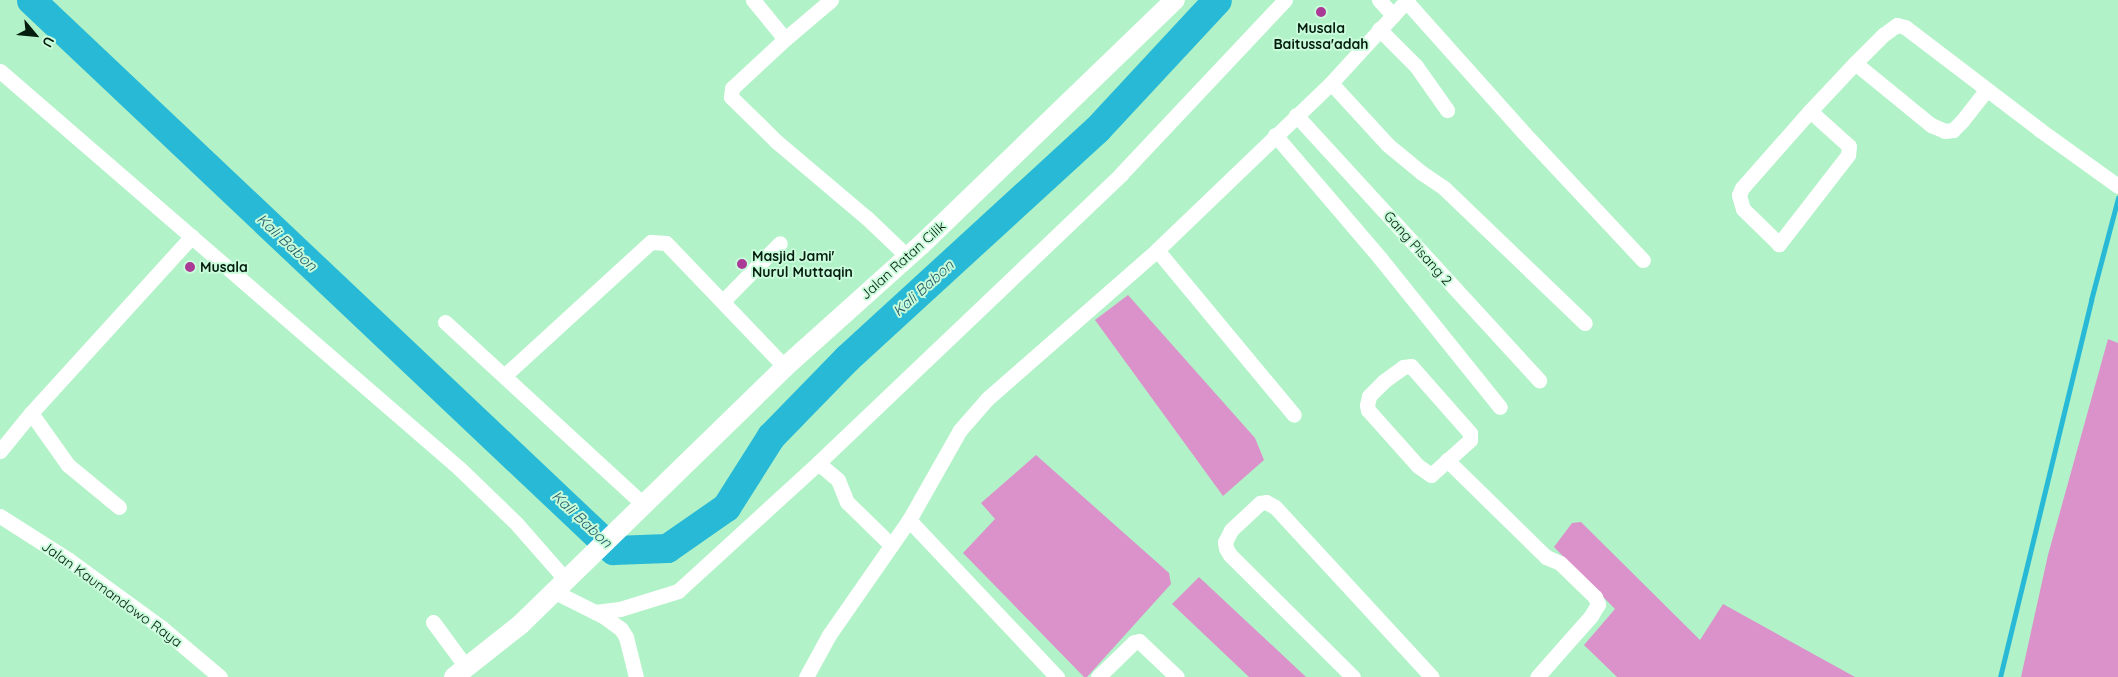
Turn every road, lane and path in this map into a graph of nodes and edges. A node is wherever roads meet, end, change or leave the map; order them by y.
1 (753, 0) edge
2 (831, 0) edge
3 (1175, 0) edge
4 (1285, 0) edge
5 (1379, 0) edge
6 (1407, 1) edge
7 (1393, 15) junction
8 (1379, 28) junction
9 (784, 39) junction
10 (1855, 63) junction
11 (0, 72) edge
12 (1331, 83) junction
13 (1986, 90) junction
14 (1447, 110) dead end
15 (1810, 111) junction
16 (1296, 115) junction
17 (1275, 135) junction
18 (2118, 186) edge
19 (192, 236) junction
20 (780, 243) dead end
21 (1157, 250) junction
22 (908, 258) junction
23 (1643, 260) dead end
24 (723, 301) junction
25 (445, 322) dead end
26 (1585, 323) dead end
27 (785, 367) junction
28 (504, 376) junction
29 (1539, 380) dead end
30 (1500, 408) dead end
31 (31, 413) junction
32 (1294, 415) dead end
33 (0, 451) edge
34 (1447, 460) junction
35 (818, 463) junction
36 (119, 507) dead end
37 (636, 511) junction
38 (0, 516) edge
39 (909, 520) junction
40 (892, 545) junction
41 (564, 581) junction
42 (594, 612) junction
43 (433, 622) dead end
44 (460, 672) edge
45 (220, 677) edge
46 (636, 677) edge
47 (806, 677) edge
48 (1057, 677) edge
49 (1098, 677) edge
50 (1177, 677) edge
51 (1353, 677) edge
52 (1432, 677) edge
53 (1537, 677) edge

1 - 9 street
2 - 9 street
3 - 22 street, Jalan Ratan Cilik
4 - 35 street
5 - 7 street
6 - 7 street
6 - 23 street
7 - 8 street
8 - 12 street
8 - 14 street
9 - 22 street
10 - 13 street
10 - 13 street
10 - 15 street
11 - 19 street
12 - 16 street
12 - 26 street
13 - 18 street
15 - 15 street
16 - 17 street
16 - 29 street, Gang Pisang 2
17 - 21 street
17 - 30 street
19 - 31 street
19 - 41 street
20 - 24 street
21 - 32 street
21 - 39 street
22 - 27 street, Jalan Ratan Cilik
24 - 27 street
24 - 28 street
25 - 28 street
27 - 37 street, Jalan Ratan Cilik
28 - 37 street
31 - 33 street
31 - 36 street
34 - 34 street
34 - 53 street
35 - 40 street
35 - 42 street
37 - 41 street, Jalan Ratan Cilik
38 - 45 street, Jalan Kaumandowo Raya
39 - 40 street
39 - 48 street
40 - 47 street
41 - 42 street
41 - 44 street, Jalan Ratan Cilik
42 - 46 street
43 - 44 street
49 - 50 street
51 - 52 street

